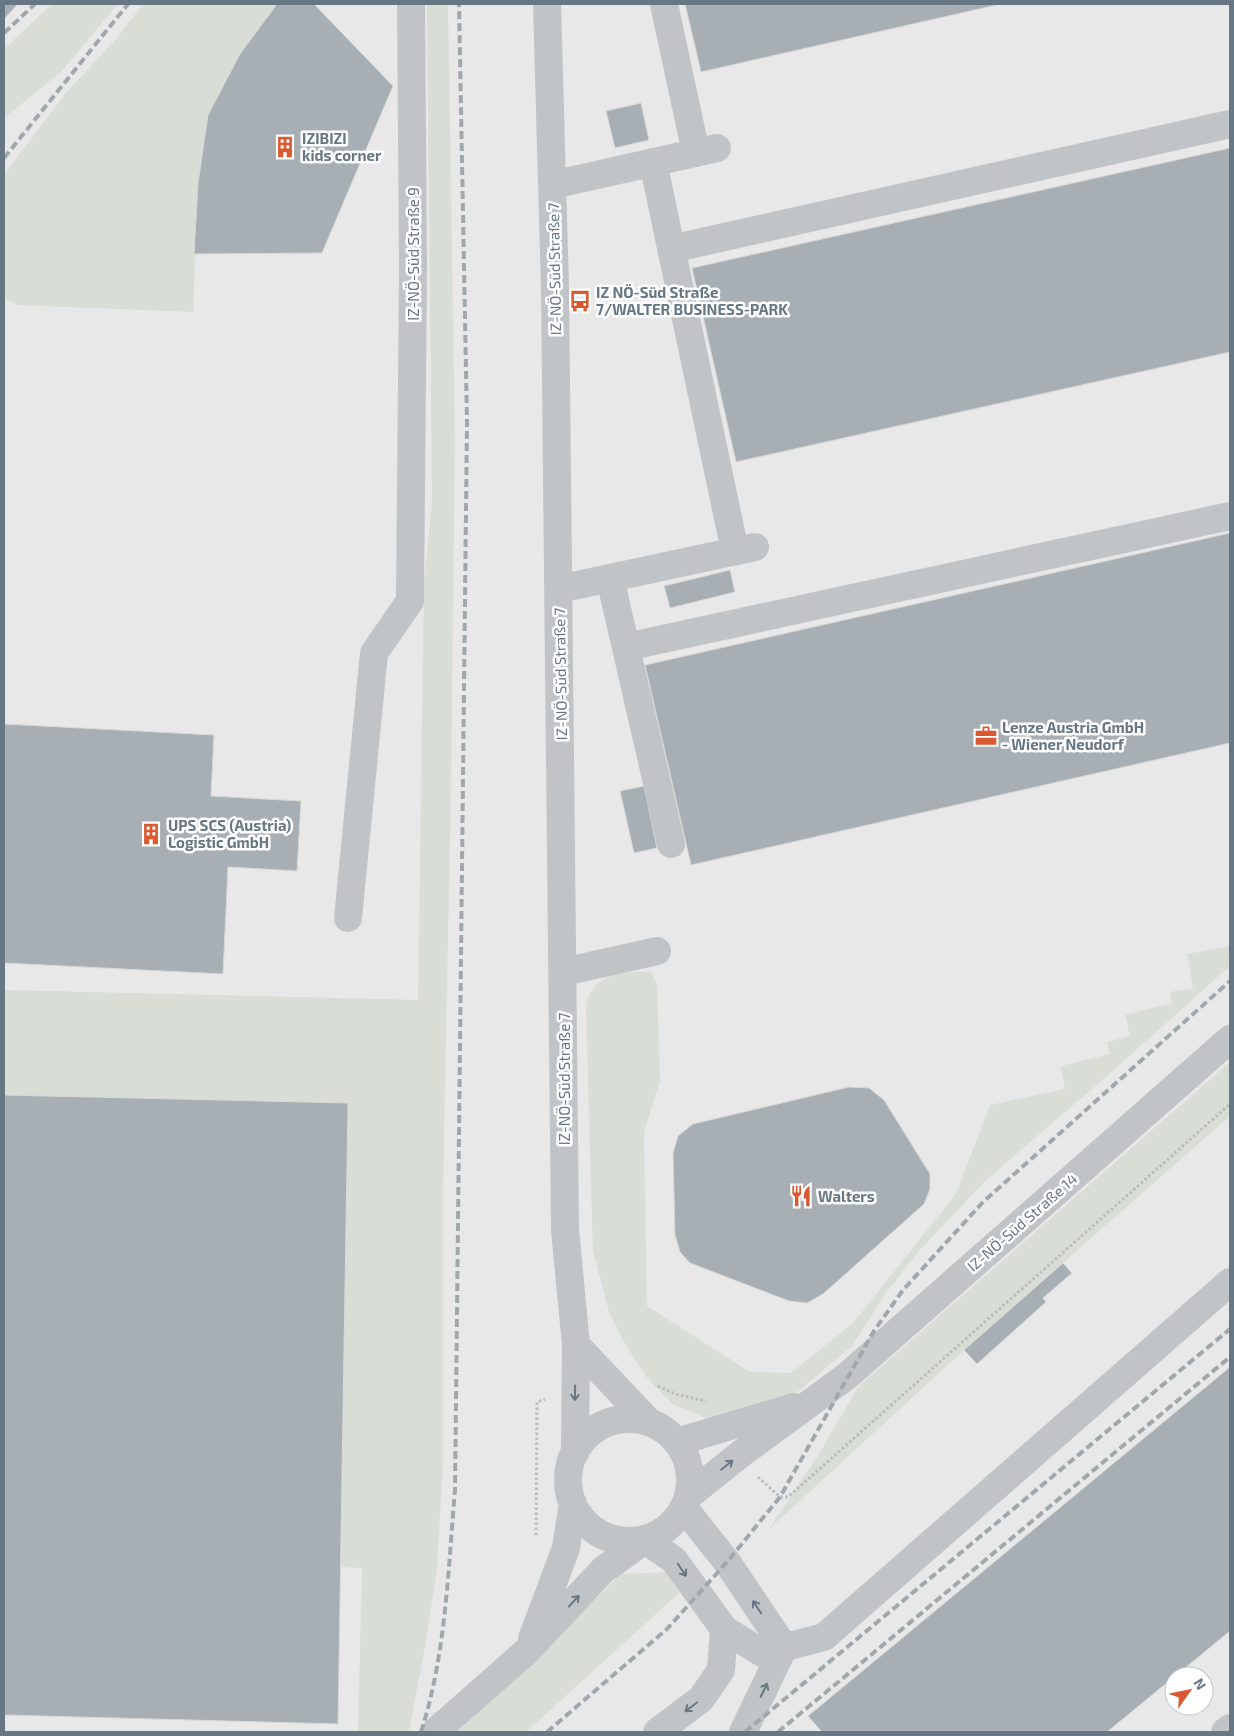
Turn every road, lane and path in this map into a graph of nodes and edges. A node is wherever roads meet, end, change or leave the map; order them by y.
1 (411, 4) edge
2 (547, 4) edge
3 (664, 4) edge
4 (1230, 124) edge
5 (653, 162) junction
6 (552, 185) junction
7 (671, 249) junction
8 (1230, 516) edge
9 (610, 578) junction
10 (559, 589) junction
11 (626, 647) junction
12 (671, 844) dead end
13 (348, 918) dead end
14 (657, 951) dead end
15 (563, 972) junction
16 (1230, 1039) edge
17 (1230, 1282) edge
18 (576, 1344) junction
19 (812, 1402) junction
20 (649, 1422) junction
21 (677, 1442) junction
22 (575, 1453) junction
23 (686, 1502) junction
24 (573, 1503) junction
25 (645, 1540) junction
26 (724, 1629) junction
27 (784, 1647) junction
28 (528, 1650) junction
29 (1230, 1728) edge
30 (435, 1732) edge
31 (657, 1732) edge
32 (744, 1732) edge
33 (1225, 1732) edge

1 - 13 street, IZ-NÖ-Süd Straße 9
2 - 6 street, IZ-NÖ-Süd Straße 7
3 - 5 street
4 - 7 street
5 - 6 street
5 - 7 street
6 - 10 street, IZ-NÖ-Süd Straße 7
7 - 9 street
8 - 11 street
9 - 10 street
9 - 11 street
10 - 15 street, IZ-NÖ-Süd Straße 7
11 - 12 street
14 - 15 street
15 - 18 street, IZ-NÖ-Süd Straße 7
16 - 19 street, IZ-NÖ-Süd Straße 14
17 - 27 street
18 - 20 street
18 -> 22 street, IZ-NÖ-Süd Straße 7
19 - 21 street, IZ-NÖ-Süd Straße 14
23 -> 19 street, IZ-NÖ-Süd Straße 14
20 - 21 street
20 - 22 street
21 - 23 street
22 - 24 street
23 - 25 street
27 -> 23 street
24 - 25 street
24 - 28 street
25 -> 26 street
28 -> 25 street
26 - 27 street
26 -> 31 street
32 -> 27 street
28 - 30 street
29 - 33 street

